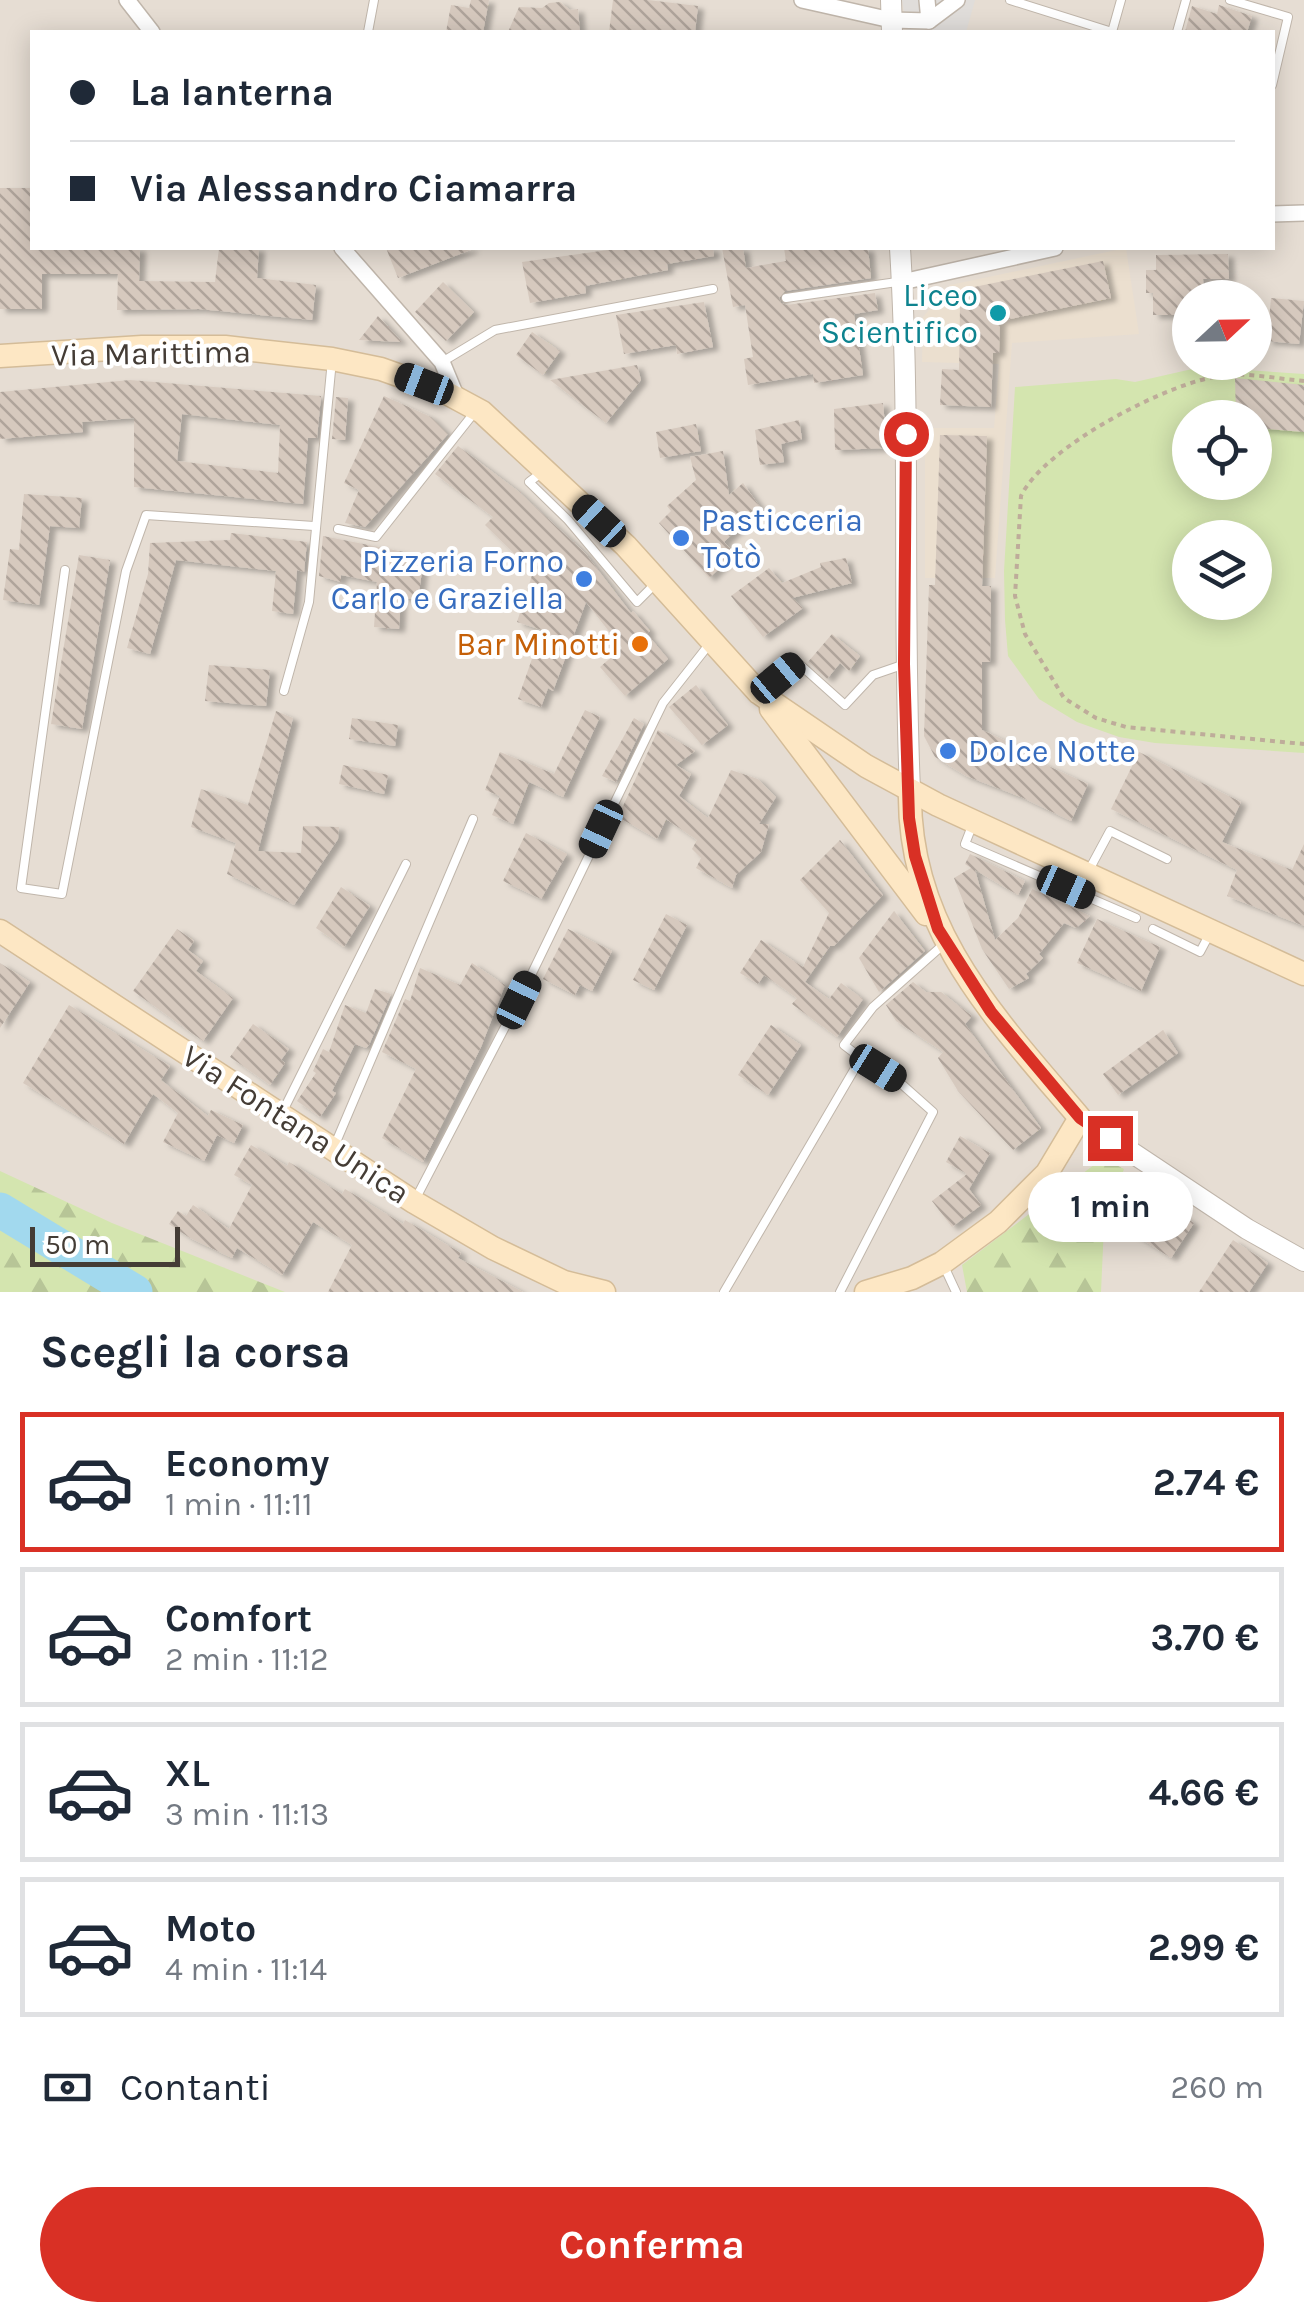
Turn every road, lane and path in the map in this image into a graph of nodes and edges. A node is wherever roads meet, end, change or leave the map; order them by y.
1 (127, 0) edge
2 (374, 0) edge
3 (802, 0) edge
4 (927, 0) edge
5 (957, 0) edge
6 (1010, 0) edge
7 (1121, 0) edge
8 (1186, 0) edge
9 (1230, 0) edge
10 (891, 18) edge
11 (928, 21) junction
12 (150, 30) edge
13 (368, 30) edge
14 (1106, 30) edge
15 (1113, 30) edge
16 (1178, 30) edge
17 (1275, 72) edge
18 (1304, 213) edge
19 (1275, 214) edge
20 (344, 250) edge
21 (900, 250) edge
22 (1047, 250) edge
23 (902, 282) junction
24 (713, 289) dead end
25 (786, 298) dead end
26 (0, 356) edge
27 (332, 359) junction
28 (442, 362) junction
29 (1304, 381) edge
30 (466, 403) junction
31 (575, 513) junction
32 (314, 526) junction
33 (338, 529) dead end
34 (615, 536) junction
35 (598, 555) junction
36 (64, 570) dead end
37 (658, 581) junction
38 (712, 640) junction
39 (904, 664) junction
40 (284, 691) dead end
41 (759, 694) junction
42 (1304, 744) edge
43 (910, 790) junction
44 (472, 819) dead end
45 (1167, 859) dead end
46 (406, 864) dead end
47 (1095, 885) junction
48 (1136, 918) dead end
49 (1153, 929) dead end
50 (0, 931) edge
51 (1211, 931) junction
52 (942, 936) junction
53 (1304, 974) edge
54 (861, 1058) junction
55 (281, 1115) junction
56 (1080, 1118) junction
57 (332, 1151) junction
58 (414, 1202) junction
59 (1304, 1261) edge
60 (942, 1262) junction
61 (604, 1292) edge
62 (724, 1292) edge
63 (840, 1292) edge
64 (866, 1292) edge
65 (956, 1292) edge

1 - 12 street
2 - 13 lane
3 - 10 street
4 - 11 street
5 - 11 street
6 - 14 lane
7 - 15 lane
8 - 16 lane
9 - 17 lane
10 - 11 street
18 - 19 street
20 - 28 street
21 - 23 street
22 - 23 street
23 - 25 lane
23 - 39 street
24 - 28 lane
26 - 27 main road, Via Marittima
27 - 30 main road, Via Marittima
27 - 32 lane
28 - 30 street
29 - 42 path
30 - 31 main road, Via Marittima
30 - 33 lane
31 - 34 main road, Via Marittima
31 - 35 lane
32 - 36 lane
32 - 40 lane
34 - 35 lane
34 - 37 main road, Via Marittima
35 - 37 lane
37 - 38 main road, Via Marittima
38 - 41 main road, Via Marittima
38 - 58 lane
39 - 41 lane
39 - 43 street
41 - 43 main road, Via Marittima
41 - 52 main road
43 - 47 main road, Via Marittima
43 - 52 main road
44 - 57 lane
45 - 47 lane
46 - 55 lane
47 - 48 lane
47 - 51 main road, Via Marittima
49 - 51 lane
50 - 55 main road, Via Fontana Unica
51 - 53 main road, Via Marittima
52 - 54 lane
52 - 56 main road
54 - 62 lane
54 - 63 lane
55 - 57 main road, Via Fontana Unica
56 - 59 street
56 - 60 main road
57 - 58 main road, Via Fontana Unica
58 - 61 main road, Via Fontana Unica
60 - 64 main road
60 - 65 lane

